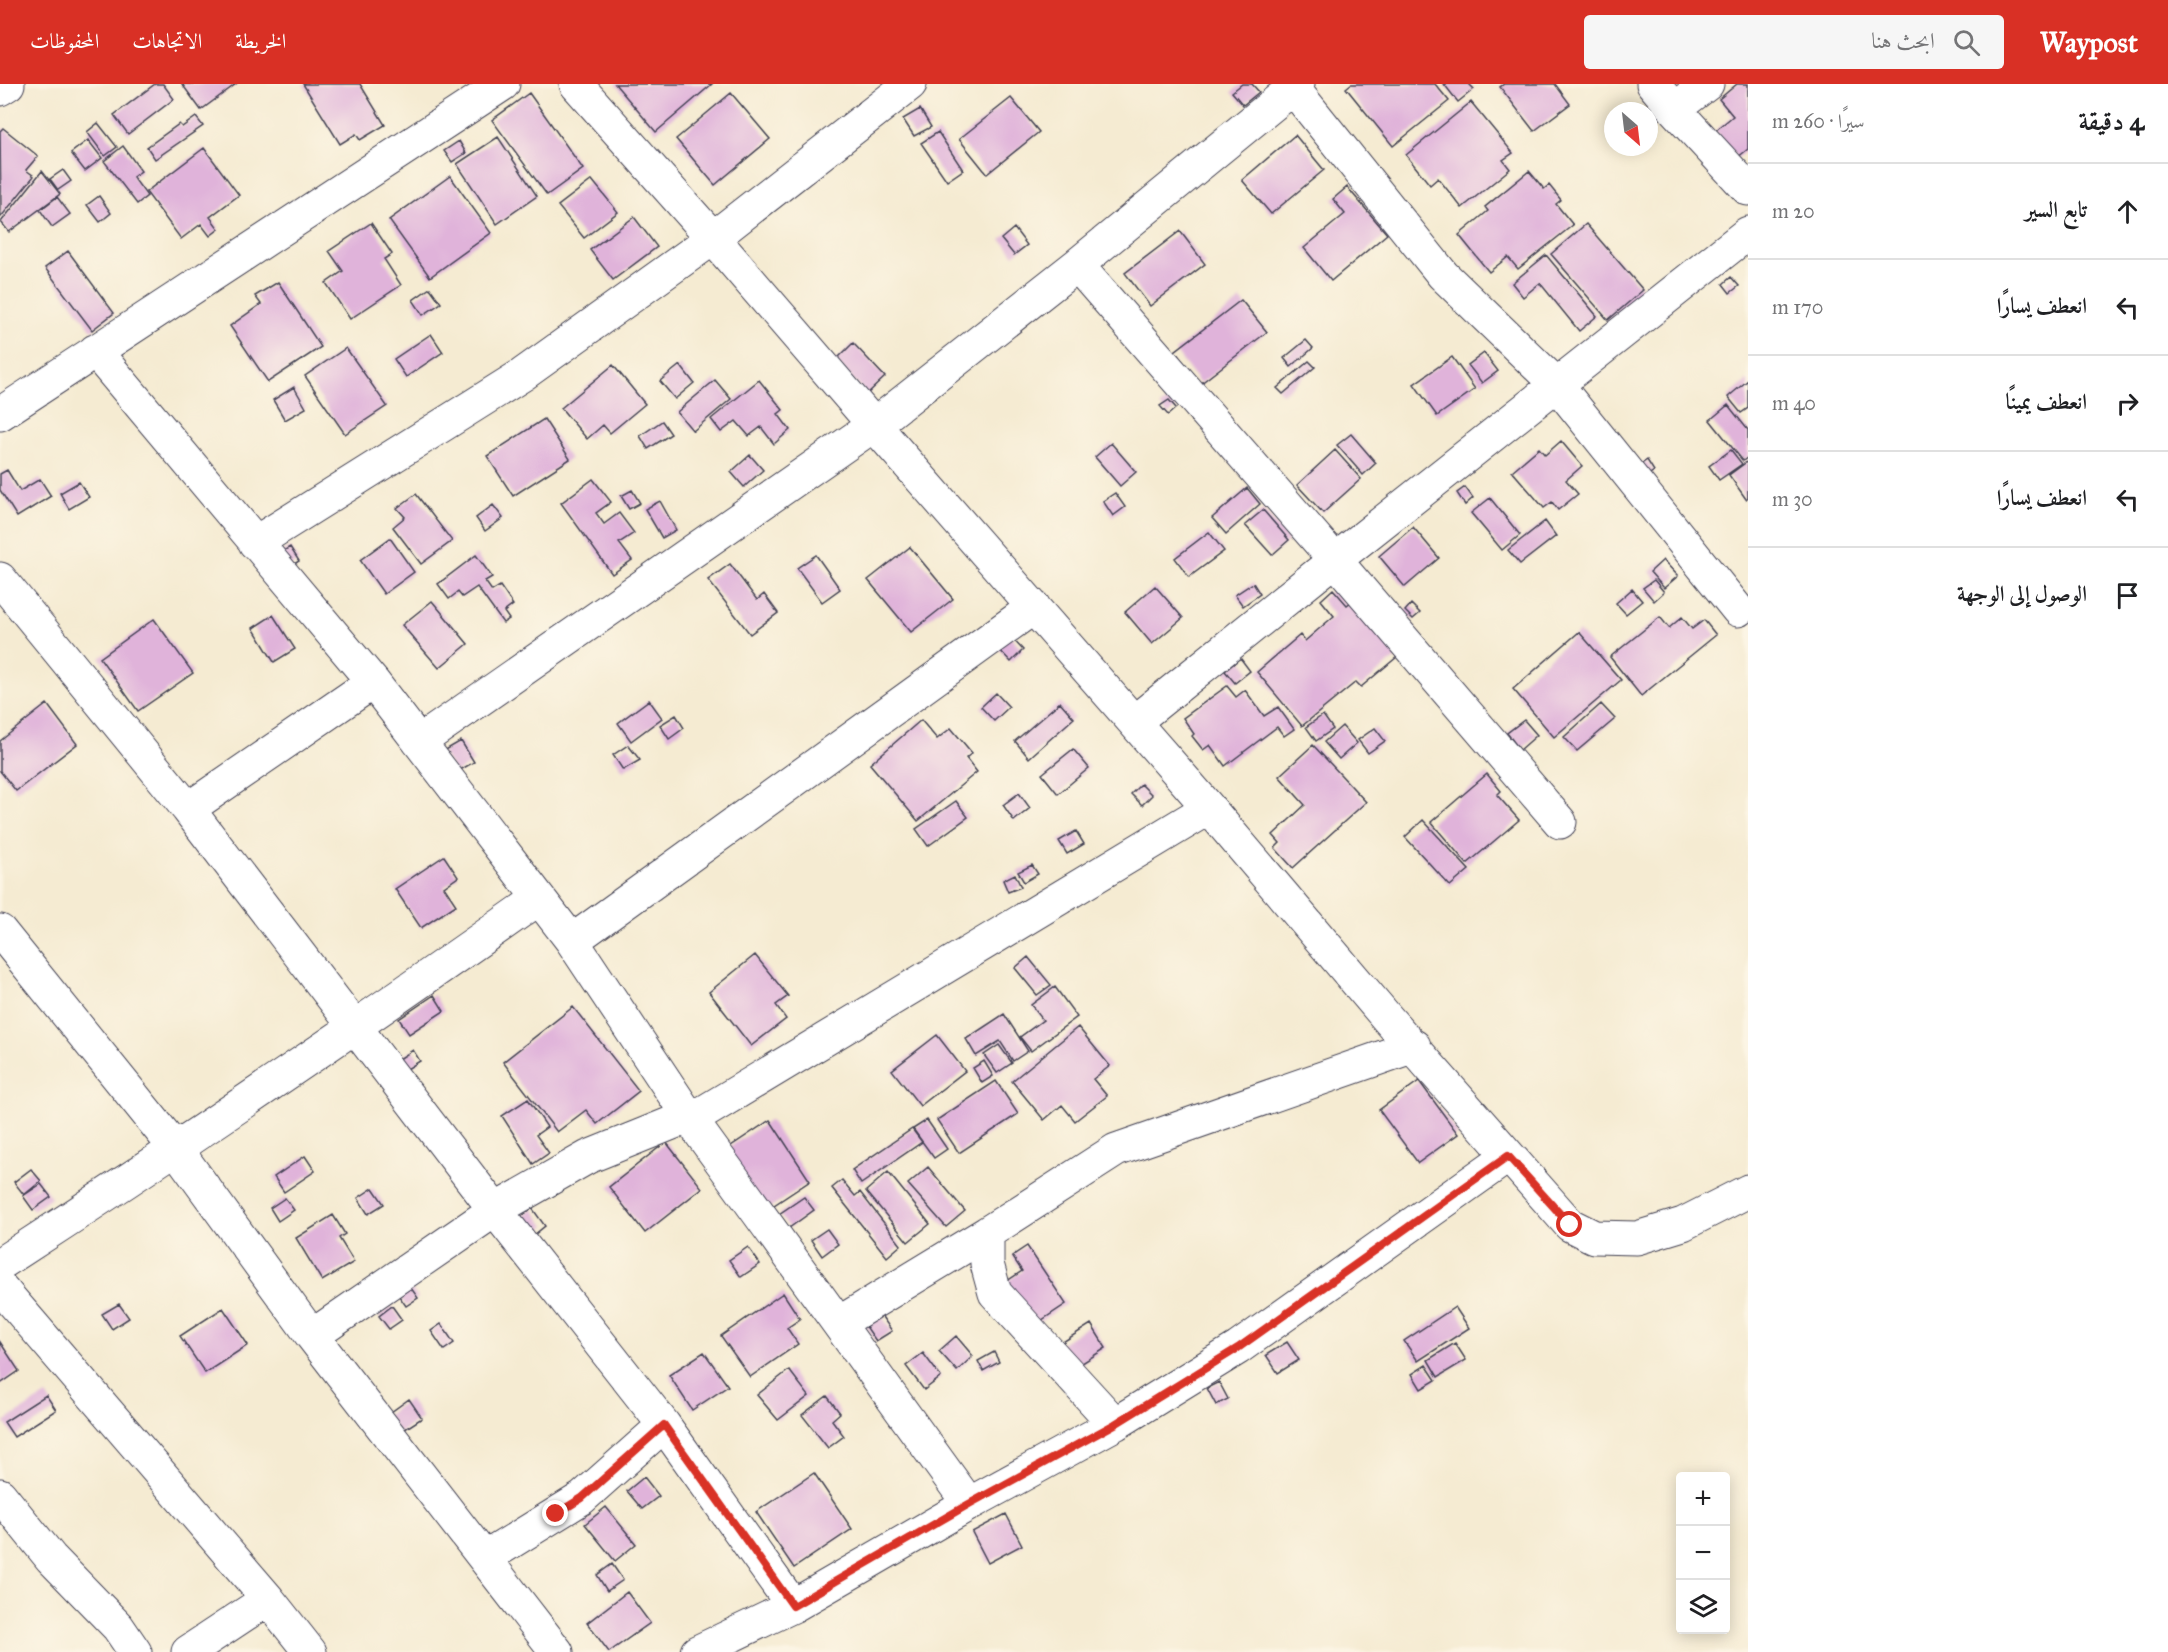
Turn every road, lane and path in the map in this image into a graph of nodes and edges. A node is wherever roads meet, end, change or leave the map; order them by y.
1 (8, 84) edge
2 (503, 84) edge
3 (576, 84) edge
4 (910, 84) edge
5 (1653, 84) edge
6 (1707, 84) edge
7 (1295, 86) edge
8 (0, 89) edge
9 (1674, 110) junction
10 (1748, 189) edge
11 (1748, 233) edge
12 (713, 238) junction
13 (1077, 265) junction
14 (95, 351) junction
15 (1557, 385) junction
16 (4, 403) edge
17 (874, 425) junction
18 (255, 543) junction
19 (1335, 560) junction
20 (0, 579) edge
21 (1034, 607) junction
22 (1738, 610) dead end
23 (373, 682) junction
24 (1134, 722) junction
25 (419, 742) junction
26 (1209, 808) junction
27 (188, 809) junction
28 (1560, 822) dead end
29 (538, 899) junction
30 (0, 930) edge
31 (572, 941) junction
32 (355, 1028) junction
33 (1414, 1046) junction
34 (691, 1120) junction
35 (176, 1149) junction
36 (1508, 1156) junction
37 (1748, 1191) edge
38 (495, 1210) junction
39 (987, 1233) junction
40 (0, 1264) edge
41 (0, 1287) edge
42 (839, 1323) junction
43 (312, 1336) junction
44 (1115, 1424) junction
45 (664, 1425) junction
46 (0, 1495) edge
47 (969, 1504) junction
48 (485, 1558) junction
49 (268, 1599) junction
50 (793, 1606) junction
51 (135, 1652) edge
52 (188, 1652) edge
53 (310, 1652) edge
54 (557, 1652) edge
55 (697, 1652) edge

1 - 8 street
2 - 14 street
3 - 12 street
4 - 12 street
5 - 9 street
6 - 9 street
7 - 13 street
7 - 15 street
9 - 10 street
11 - 15 street
12 - 17 street
12 - 18 street
13 - 17 street
13 - 19 street
14 - 16 street
14 - 18 street
15 - 19 street
15 - 22 street
17 - 21 street
17 - 25 street
18 - 23 street
19 - 24 street
19 - 28 street
20 - 27 street
21 - 24 street
21 - 31 street
23 - 25 street
23 - 27 street
24 - 26 street
25 - 29 street
26 - 33 street
26 - 34 street
27 - 32 street
29 - 31 street
29 - 32 street
30 - 35 street
31 - 34 street
32 - 35 street
32 - 38 street
33 - 36 street
33 - 39 street
34 - 38 street
34 - 42 street
35 - 40 street
35 - 43 street
36 - 37 street
36 - 44 street
38 - 43 street
38 - 45 street
39 - 42 street
39 - 44 street
41 - 49 street
42 - 47 street
43 - 48 street
44 - 47 street
45 - 48 street
45 - 50 street
46 - 51 street
47 - 50 street
48 - 54 street
49 - 52 street
49 - 53 street
50 - 55 street

